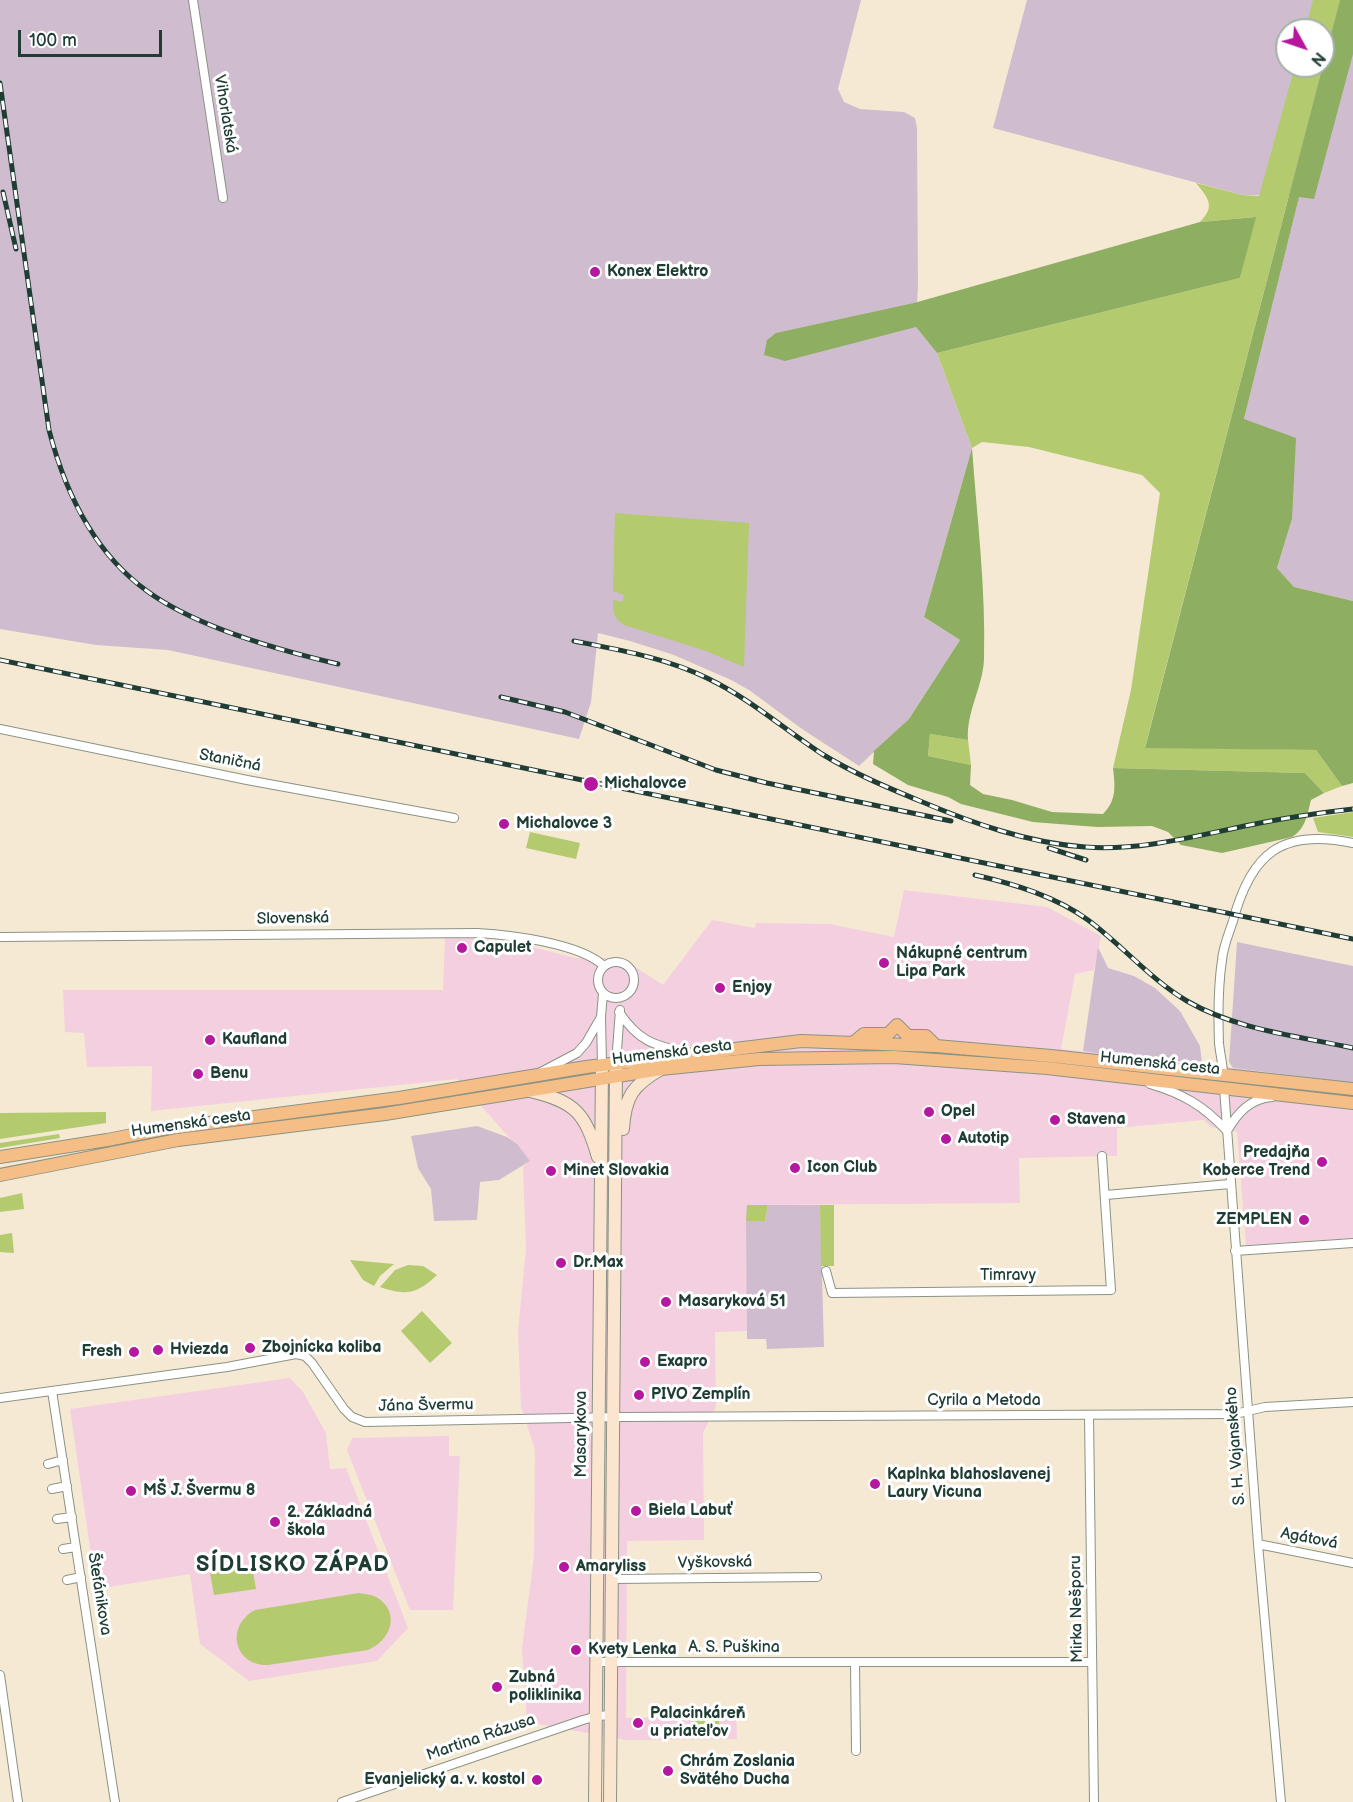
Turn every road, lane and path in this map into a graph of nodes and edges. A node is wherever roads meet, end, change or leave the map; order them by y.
1 (193, 0) edge
2 (223, 198) dead end
3 (0, 729) edge
4 (454, 818) dead end
5 (1353, 843) edge
6 (0, 937) edge
7 (604, 966) junction
8 (603, 993) junction
9 (622, 998) junction
10 (619, 1012) junction
11 (601, 1017) junction
12 (853, 1043) junction
13 (936, 1046) junction
14 (691, 1053) junction
15 (616, 1063) junction
16 (602, 1065) junction
17 (661, 1069) junction
18 (533, 1076) junction
19 (1123, 1076) junction
20 (616, 1077) junction
21 (602, 1079) junction
22 (1224, 1081) junction
23 (1353, 1089) edge
24 (529, 1090) junction
25 (1293, 1096) junction
26 (1353, 1103) edge
27 (1227, 1131) junction
28 (0, 1156) edge
29 (1102, 1156) dead end
30 (616, 1159) junction
31 (602, 1171) junction
32 (0, 1175) edge
33 (1230, 1184) junction
34 (1106, 1195) junction
35 (1353, 1243) edge
36 (1235, 1251) junction
37 (826, 1271) dead end
38 (52, 1391) junction
39 (0, 1398) edge
40 (1353, 1402) edge
41 (1248, 1412) junction
42 (1089, 1415) junction
43 (599, 1418) junction
44 (614, 1418) junction
45 (63, 1460) junction
46 (48, 1464) dead end
47 (67, 1486) junction
48 (52, 1489) dead end
49 (72, 1517) junction
50 (57, 1519) dead end
51 (598, 1534) junction
52 (614, 1535) junction
53 (1258, 1544) junction
54 (76, 1547) junction
55 (63, 1549) dead end
56 (1353, 1563) edge
57 (81, 1577) junction
58 (818, 1577) dead end
59 (613, 1579) junction
60 (67, 1580) dead end
61 (598, 1662) junction
62 (855, 1662) junction
63 (1092, 1662) junction
64 (613, 1663) junction
65 (0, 1675) edge
66 (612, 1715) junction
67 (597, 1716) junction
68 (856, 1751) dead end
69 (19, 1801) edge
70 (115, 1802) edge
71 (342, 1802) edge
72 (595, 1802) edge
73 (610, 1802) edge
74 (1094, 1802) edge
75 (1281, 1802) edge

1 - 2 street, Vihorlatská
3 - 4 street, Staničná
5 - 22 street, S. H. Vajanského
6 - 7 street, Slovenská
7 - 8 street
7 - 9 street
8 - 9 street
8 - 11 street
9 - 10 street
10 - 14 street
10 - 15 street
11 - 16 street
11 - 18 street
12 - 13 main road, Humenská cesta
12 - 13 main road
12 - 14 main road, Humenská cesta
13 - 22 main road, Humenská cesta
14 - 15 main road, Humenská cesta
15 - 16 main road, Humenská cesta
15 - 20 main road, Masarykova
16 - 18 main road, Humenská cesta
16 - 21 main road, Masarykova
17 - 19 main road, Humenská cesta
17 - 20 main road, Humenská cesta
17 - 30 main road
18 - 28 main road, Humenská cesta
19 - 22 main road, Humenská cesta
19 - 27 street
20 - 21 main road, Humenská cesta
20 - 30 main road, Masarykova
21 - 24 main road, Humenská cesta
21 - 31 main road, Masarykova
22 - 23 main road, Humenská cesta
22 - 25 main road, Humenská cesta
22 - 27 street, S. H. Vajanského
24 - 31 main road
24 - 32 main road, Humenská cesta
25 - 26 main road, Humenská cesta
25 - 27 street
27 - 33 street, S. H. Vajanského
29 - 34 street, Timravy
30 - 44 main road, Masarykova
31 - 43 main road, Masarykova
33 - 34 street
33 - 36 street, S. H. Vajanského
34 - 37 street, Timravy
35 - 36 street
36 - 41 street, S. H. Vajanského
38 - 39 street, Jána Švermu
38 - 43 street, Jána Švermu
38 - 45 street, Štefánikova
40 - 41 street, Cyrila a Metoda
41 - 42 street, Cyrila a Metoda
41 - 53 street, S. H. Vajanského
42 - 44 street, Cyrila a Metoda
42 - 63 street, Mirka Nešporu
43 - 44 street, Jána Švermu
43 - 51 main road, Masarykova
44 - 52 main road, Masarykova
45 - 46 street
45 - 47 street, Štefánikova
47 - 48 street
47 - 49 street, Štefánikova
49 - 50 street
49 - 54 street, Štefánikova
51 - 52 street
51 - 61 main road, Masarykova
52 - 59 main road, Masarykova
53 - 56 street, Agátová
53 - 75 street, S. H. Vajanského
54 - 55 street
54 - 57 street, Štefánikova
57 - 60 street
57 - 70 street, Štefánikova
58 - 59 street, Vyškovská
59 - 64 main road, Masarykova
61 - 64 street, A. S. Puškina
61 - 67 main road, Masarykova
62 - 63 street, A. S. Puškina
62 - 64 street, A. S. Puškina
62 - 68 street
63 - 74 street, Mirka Nešporu
64 - 66 main road, Masarykova
65 - 69 street
66 - 67 street, Martina Rázusa
66 - 73 main road, Masarykova
67 - 71 street, Martina Rázusa
67 - 72 main road, Masarykova

